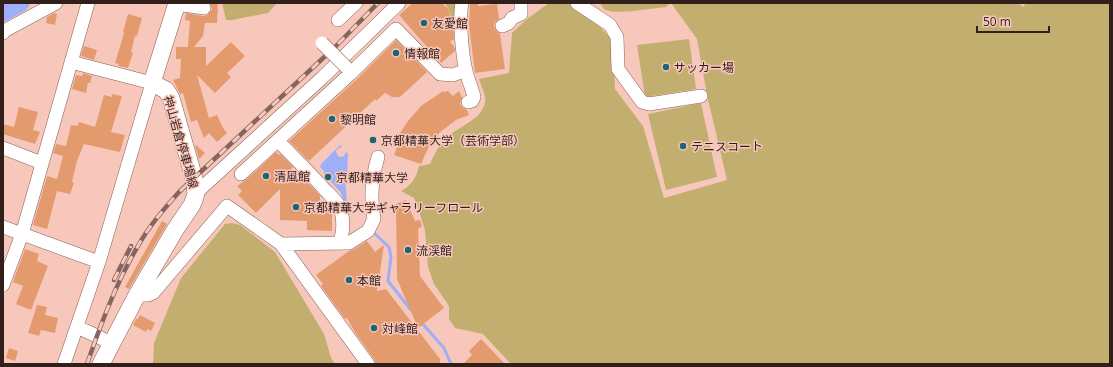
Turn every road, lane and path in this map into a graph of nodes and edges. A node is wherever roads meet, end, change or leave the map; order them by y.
1 (56, 3) edge
2 (88, 3) edge
3 (176, 3) edge
4 (356, 3) edge
5 (399, 3) edge
6 (462, 3) edge
7 (521, 3) edge
8 (577, 3) edge
9 (204, 8) dead end
10 (338, 20) dead end
11 (502, 26) dead end
12 (3, 33) edge
13 (322, 43) dead end
14 (71, 62) junction
15 (466, 70) junction
16 (349, 71) junction
17 (152, 83) junction
18 (701, 96) dead end
19 (468, 102) dead end
20 (278, 141) junction
21 (3, 148) edge
22 (378, 157) dead end
23 (42, 163) junction
24 (241, 174) dead end
25 (196, 193) junction
26 (3, 227) edge
27 (22, 234) junction
28 (339, 243) junction
29 (281, 244) junction
30 (99, 262) junction
31 (3, 285) edge
32 (137, 295) junction
33 (77, 327) junction
34 (112, 344) junction
35 (64, 364) edge
36 (101, 364) edge
37 (368, 364) edge

1 - 12 street
2 - 14 street
3 - 9 street
3 - 17 main road, 神山岩倉停車場線
4 - 10 street
5 - 25 street
6 - 15 street
7 - 11 street
8 - 18 street
13 - 16 street, bridge
14 - 17 street
14 - 23 street
15 - 16 street
15 - 19 street
16 - 20 street
17 - 25 main road, 神山岩倉停車場線
17 - 30 street
20 - 24 street
20 - 28 street
21 - 23 street
22 - 28 street
23 - 27 street
25 - 32 main road, 神山岩倉停車場線
26 - 27 street
27 - 30 street
27 - 31 street
28 - 29 street
29 - 32 street
29 - 37 street
30 - 33 street
32 - 34 main road, 神山岩倉停車場線
33 - 34 street
33 - 35 street
34 - 36 main road, 神山岩倉停車場線

